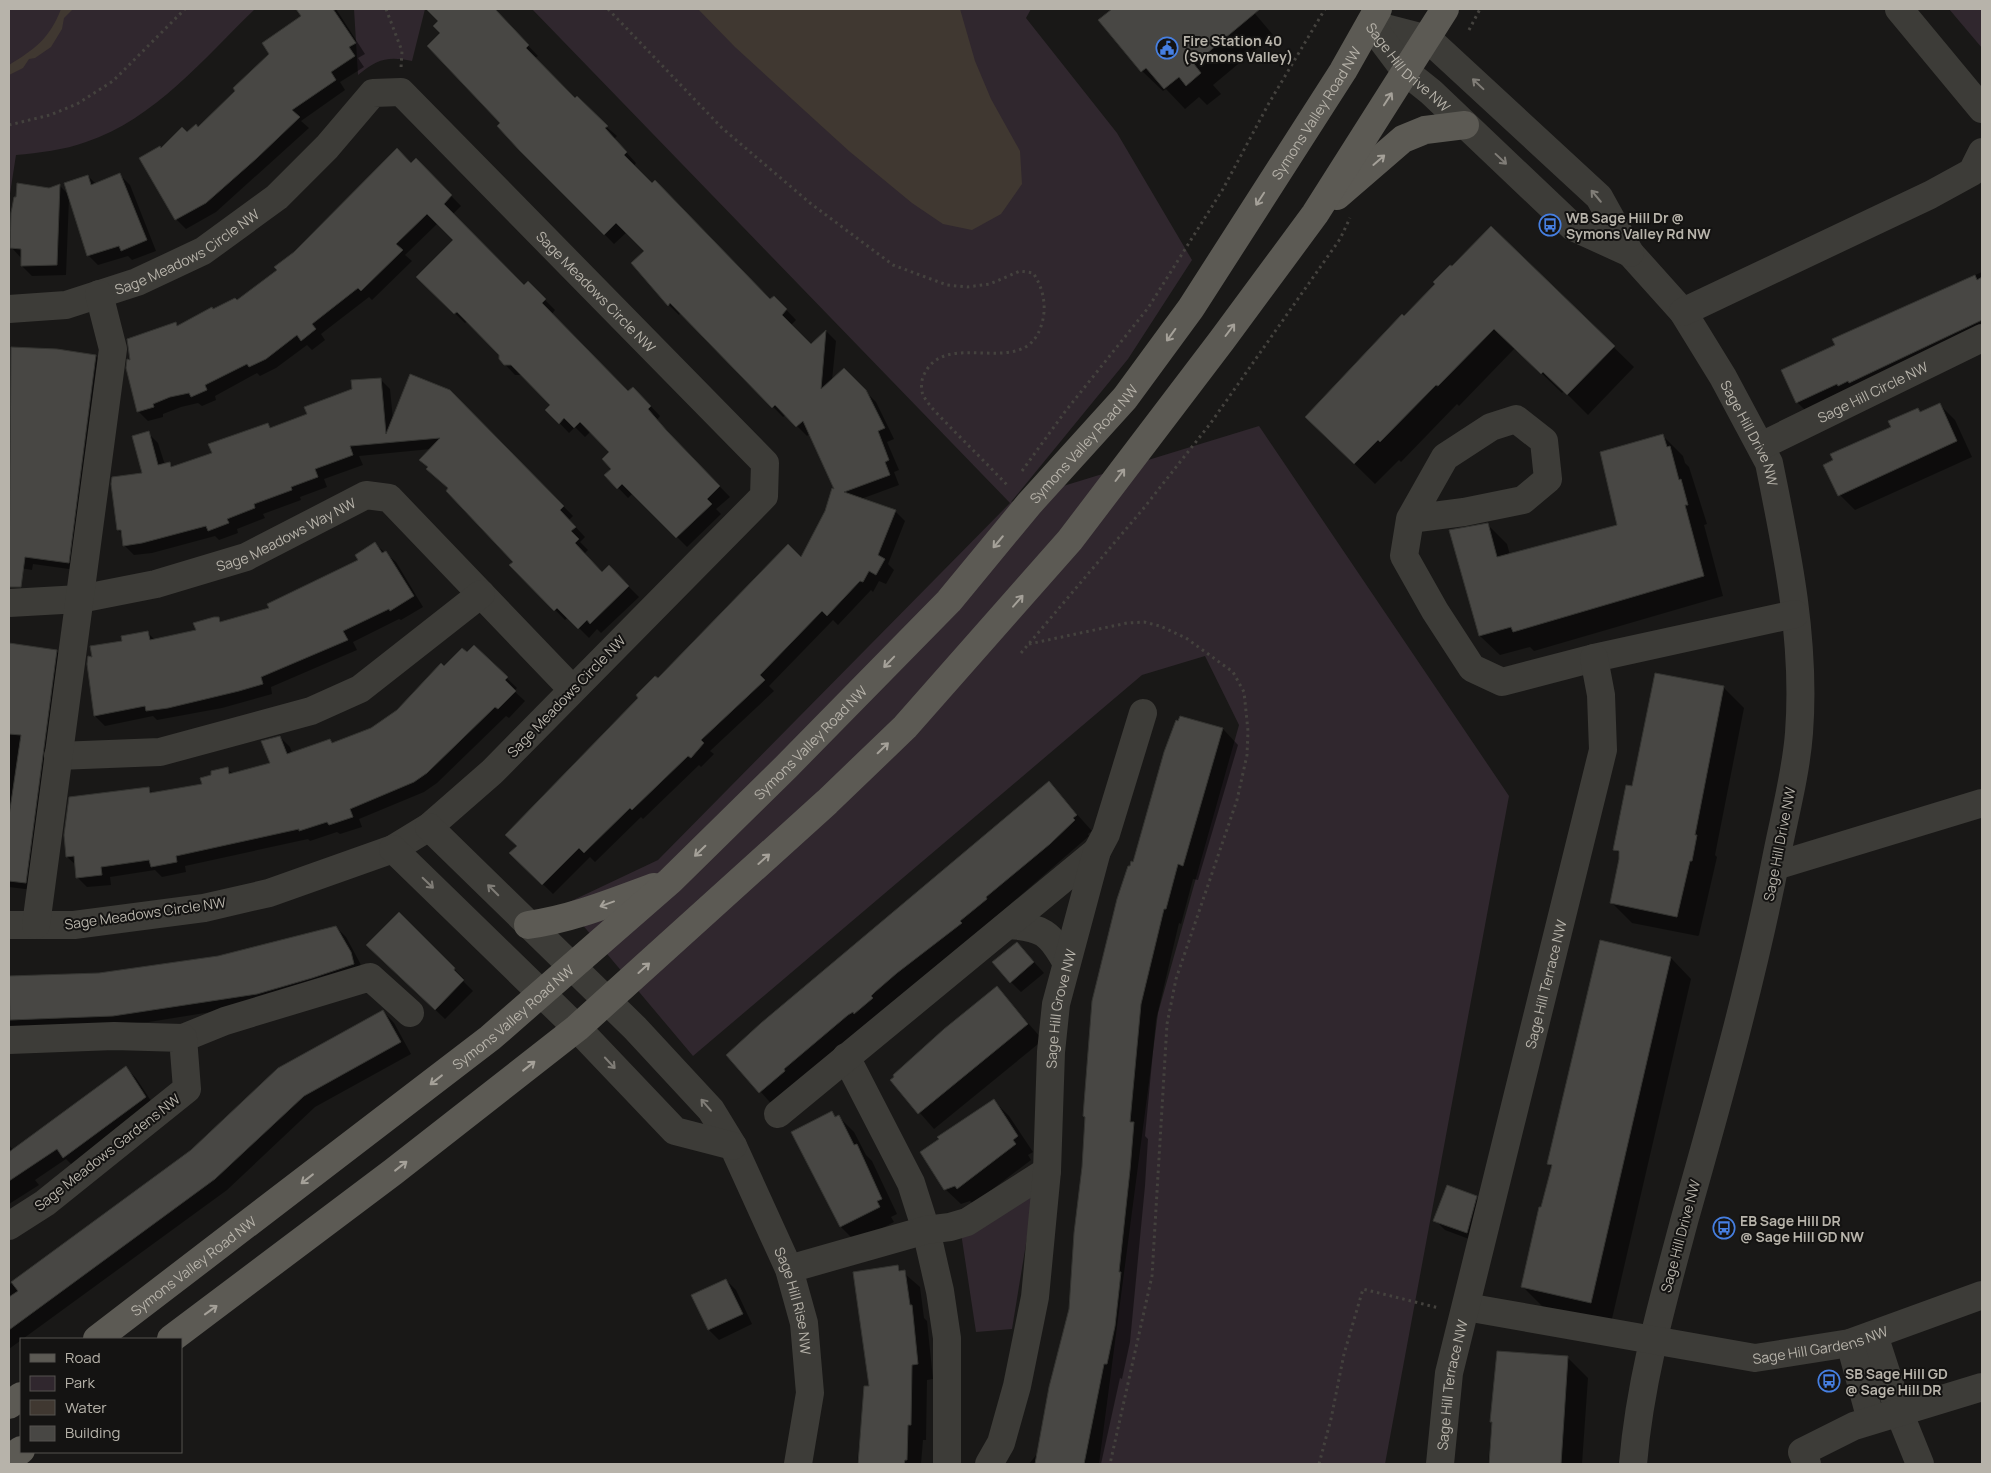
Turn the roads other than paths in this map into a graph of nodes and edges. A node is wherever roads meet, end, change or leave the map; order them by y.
1 (1445, 9) edge
2 (1899, 9) edge
3 (1374, 16) edge
4 (1428, 39) junction
5 (1406, 72) junction
6 (1982, 109) edge
7 (1465, 125) junction
8 (1982, 152) edge
9 (1315, 214) junction
10 (1630, 253) junction
11 (99, 294) junction
12 (9, 309) edge
13 (1683, 312) junction
14 (1982, 338) edge
15 (1761, 446) junction
16 (1410, 519) junction
17 (481, 594) junction
18 (80, 599) junction
19 (9, 603) edge
20 (1796, 614) junction
21 (1594, 658) junction
22 (572, 689) junction
23 (1143, 713) dead end
24 (58, 756) junction
25 (1982, 803) edge
26 (430, 827) junction
27 (394, 849) junction
28 (1097, 852) junction
29 (1775, 866) junction
30 (670, 881) junction
31 (9, 925) edge
32 (36, 925) junction
33 (528, 925) junction
34 (1009, 925) junction
35 (1066, 962) junction
36 (573, 966) junction
37 (542, 993) junction
38 (608, 1000) junction
39 (410, 1013) dead end
40 (577, 1028) junction
41 (184, 1038) junction
42 (9, 1040) edge
43 (846, 1057) junction
44 (778, 1114) dead end
45 (733, 1146) junction
46 (1047, 1171) junction
47 (9, 1226) edge
48 (926, 1230) junction
49 (789, 1269) junction
50 (1982, 1295) edge
51 (1466, 1307) junction
52 (98, 1338) edge
53 (172, 1338) edge
54 (1652, 1338) junction
55 (1862, 1339) junction
56 (1982, 1387) edge
57 (20, 1397) edge
58 (9, 1405) edge
59 (1899, 1412) junction
60 (1871, 1420) junction
61 (20, 1451) edge
62 (9, 1459) edge
63 (798, 1464) edge
64 (946, 1464) edge
65 (989, 1464) edge
66 (1440, 1464) edge
67 (1633, 1464) edge
68 (1807, 1464) edge
69 (1920, 1464) edge

1 - 4 main road
2 - 6 street
3 - 4 street, Sage Hill Drive NW
3 - 5 street, Sage Hill Drive NW
3 -> 30 main road, Symons Valley Road NW
4 - 5 main road
10 -> 4 street, Sage Hill Drive NW
5 - 7 street, Sage Hill Drive NW
9 -> 5 main road
9 -> 7 main road
7 -> 10 street, Sage Hill Drive NW
8 - 13 street
38 -> 9 main road
10 - 13 street, Sage Hill Drive NW
11 - 12 street, Sage Meadows Circle NW
11 - 18 street
11 - 22 street, Sage Meadows Circle NW
13 - 15 street, Sage Hill Drive NW
14 - 15 street, Sage Hill Circle NW
15 - 20 street, Sage Hill Drive NW
16 - 16 street
16 - 21 street
17 - 18 street, Sage Meadows Way NW
17 - 22 street, Sage Meadows Way NW
17 - 24 street
18 - 19 street, Sage Meadows Way NW
18 - 24 street
20 - 21 street
20 - 29 street, Sage Hill Drive NW
21 - 51 street, Sage Hill Terrace NW
22 - 26 street, Sage Meadows Circle NW
23 - 28 street, Sage Hill Grove NW
24 - 32 street
25 - 29 street
26 - 27 street, Sage Meadows Circle NW
33 -> 26 street
27 - 32 street, Sage Meadows Circle NW
27 -> 37 street
28 - 34 street, Sage Hill Grove NW
28 - 35 street, Sage Hill Grove NW
29 - 54 street, Sage Hill Drive NW
30 -> 33 main road
30 - 36 main road, Symons Valley Road NW
31 - 32 street, Sage Meadows Circle NW
33 - 36 street
34 - 35 street
34 - 43 street, Sage Hill Grove NW
35 - 46 street, Sage Hill Grove NW
36 - 37 main road, Symons Valley Road NW
36 - 38 street
37 - 40 street
37 -> 52 main road, Symons Valley Road NW
38 - 40 main road
45 -> 38 street, Sage Hill Rise NW
39 - 41 street
40 -> 45 street
53 -> 40 main road
41 - 42 street
41 - 47 street, Sage Meadows Gardens NW
43 - 44 street, Sage Hill Grove NW
43 - 48 street
45 - 49 street, Sage Hill Rise NW
46 - 48 street
46 - 65 street, Sage Hill Grove NW
48 - 49 street
48 - 64 street
49 - 63 street, Sage Hill Rise NW
50 - 55 street, Sage Hill Gardens NW
51 - 54 street, Sage Hill Terrace NW
51 - 66 street, Sage Hill Terrace NW
54 - 55 street, Sage Hill Gardens NW
54 - 67 street, Sage Hill Drive NW
55 - 59 street
55 - 60 street
56 - 59 street
57 - 58 main road
59 - 60 street
59 - 69 street
60 - 68 street
61 - 62 main road

